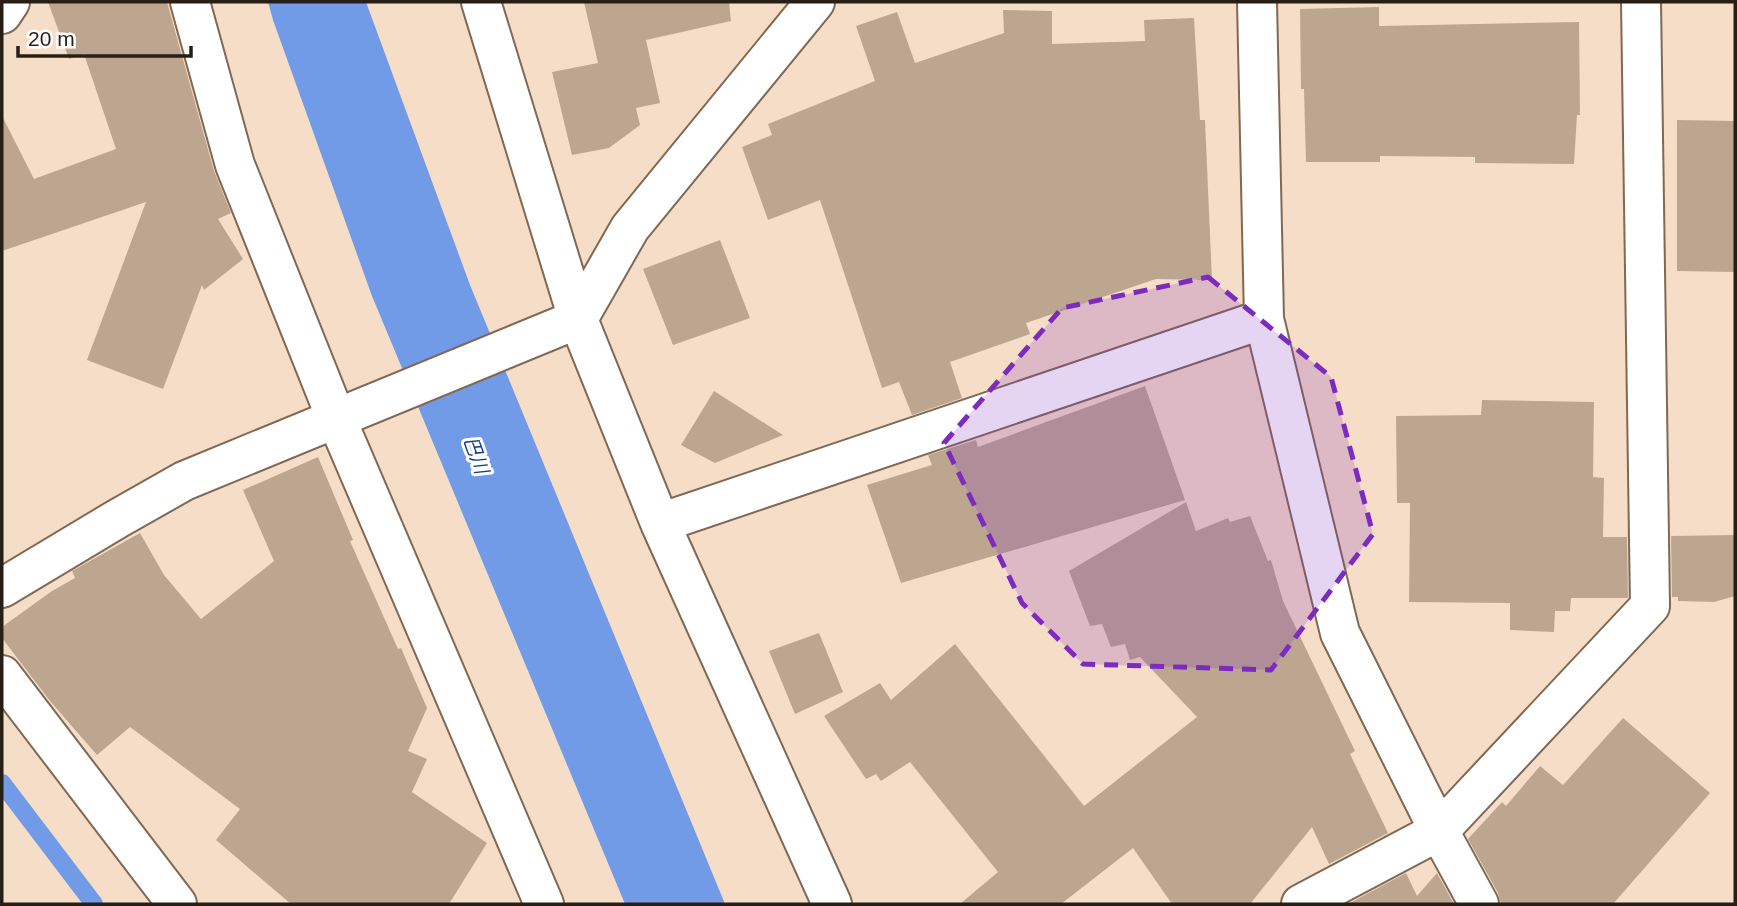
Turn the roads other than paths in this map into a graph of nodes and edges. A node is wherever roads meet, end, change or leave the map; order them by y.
1 (10, 2) edge
2 (190, 2) edge
3 (481, 2) edge
4 (815, 2) edge
5 (1257, 2) edge
6 (1641, 2) edge
7 (2, 14) edge
8 (578, 319) junction
9 (1264, 319) junction
10 (336, 418) junction
11 (660, 523) junction
12 (2, 588) edge
13 (2, 675) edge
14 (1439, 831) junction
15 (177, 904) edge
16 (544, 904) edge
17 (832, 904) edge
18 (1301, 904) edge
19 (1479, 904) edge

1 - 7 street
2 - 10 street
3 - 8 street
4 - 8 street
5 - 9 street
6 - 14 street
8 - 10 street
8 - 11 street
9 - 11 street
9 - 14 street
10 - 12 street
10 - 16 street
11 - 17 street
13 - 15 street
14 - 18 street
14 - 19 street

